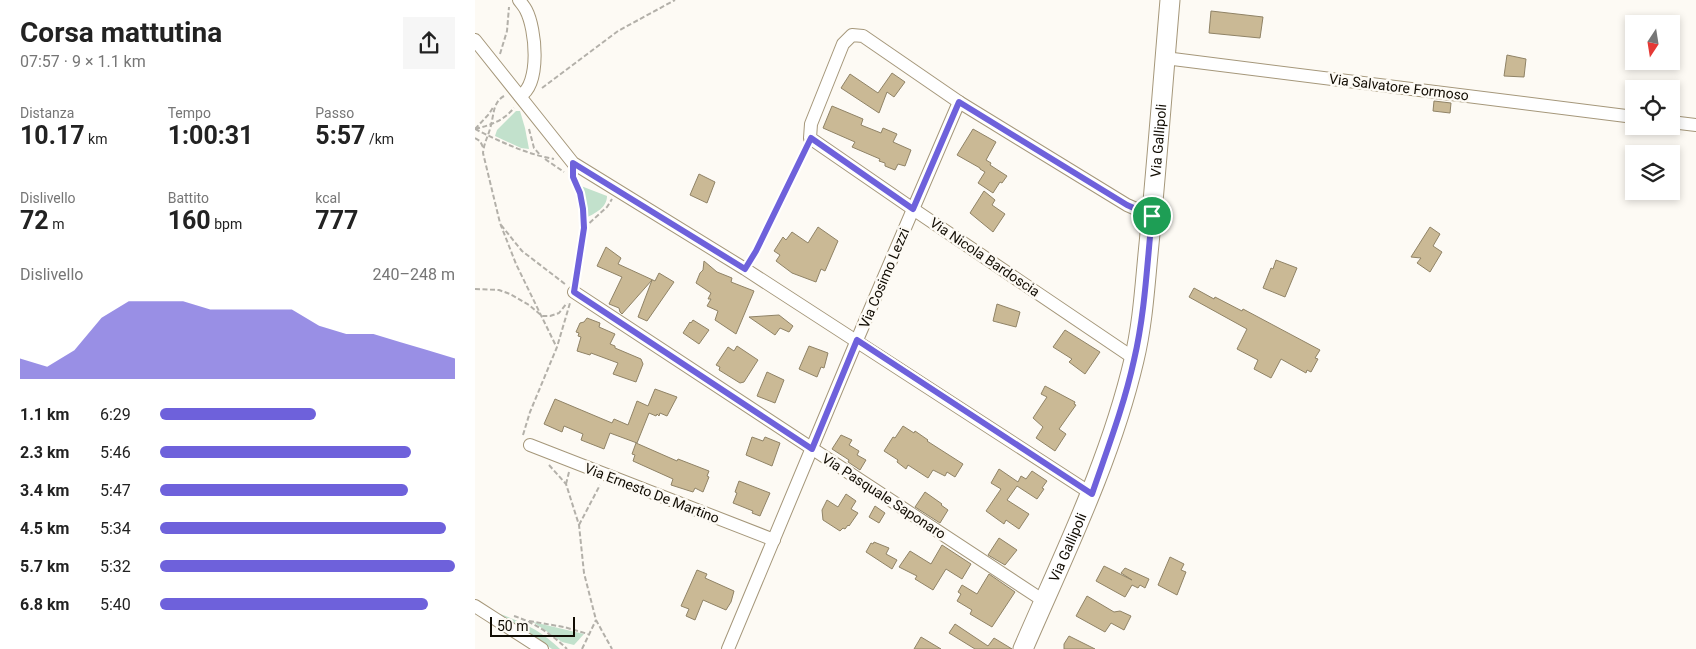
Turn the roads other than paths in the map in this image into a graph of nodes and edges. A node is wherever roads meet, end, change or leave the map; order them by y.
1 (519, 0) edge
2 (1170, 0) edge
3 (475, 40) edge
4 (1165, 58) junction
5 (520, 96) junction
6 (959, 102) junction
7 (1625, 116) edge
8 (1680, 123) edge
9 (1696, 125) edge
10 (913, 209) junction
11 (1152, 216) junction
12 (574, 292) road end
13 (857, 340) junction
14 (1135, 359) junction
15 (530, 445) road end
16 (812, 449) junction
17 (1092, 494) junction
18 (774, 540) junction
19 (1044, 601) junction
20 (475, 606) edge
21 (542, 649) edge
22 (728, 649) edge
23 (1023, 649) edge

1 - 5 street
2 - 4 main road, Via Gallipoli
3 - 5 street
4 - 7 street, Via Salvatore Formoso
4 - 11 main road, Via Gallipoli
5 - 13 street
6 - 10 street, Via Cosimo Lezzi
6 - 10 street, Via Nicola Bardoscia
6 - 11 street
8 - 9 street
10 - 13 street, Via Cosimo Lezzi
10 - 14 street, Via Nicola Bardoscia
11 - 14 main road, Via Gallipoli
12 - 16 street, Via Pasquale Saponaro
13 - 16 street, Via Cosimo Lezzi
13 - 17 street
14 - 17 main road, Via Gallipoli
15 - 18 street, Via Ernesto De Martino
16 - 18 street, Via Cosimo Lezzi
16 - 19 street, Via Pasquale Saponaro
17 - 19 main road, Via Gallipoli
18 - 22 street, Via Cosimo Lezzi
19 - 23 main road, Via Gallipoli
20 - 21 street

